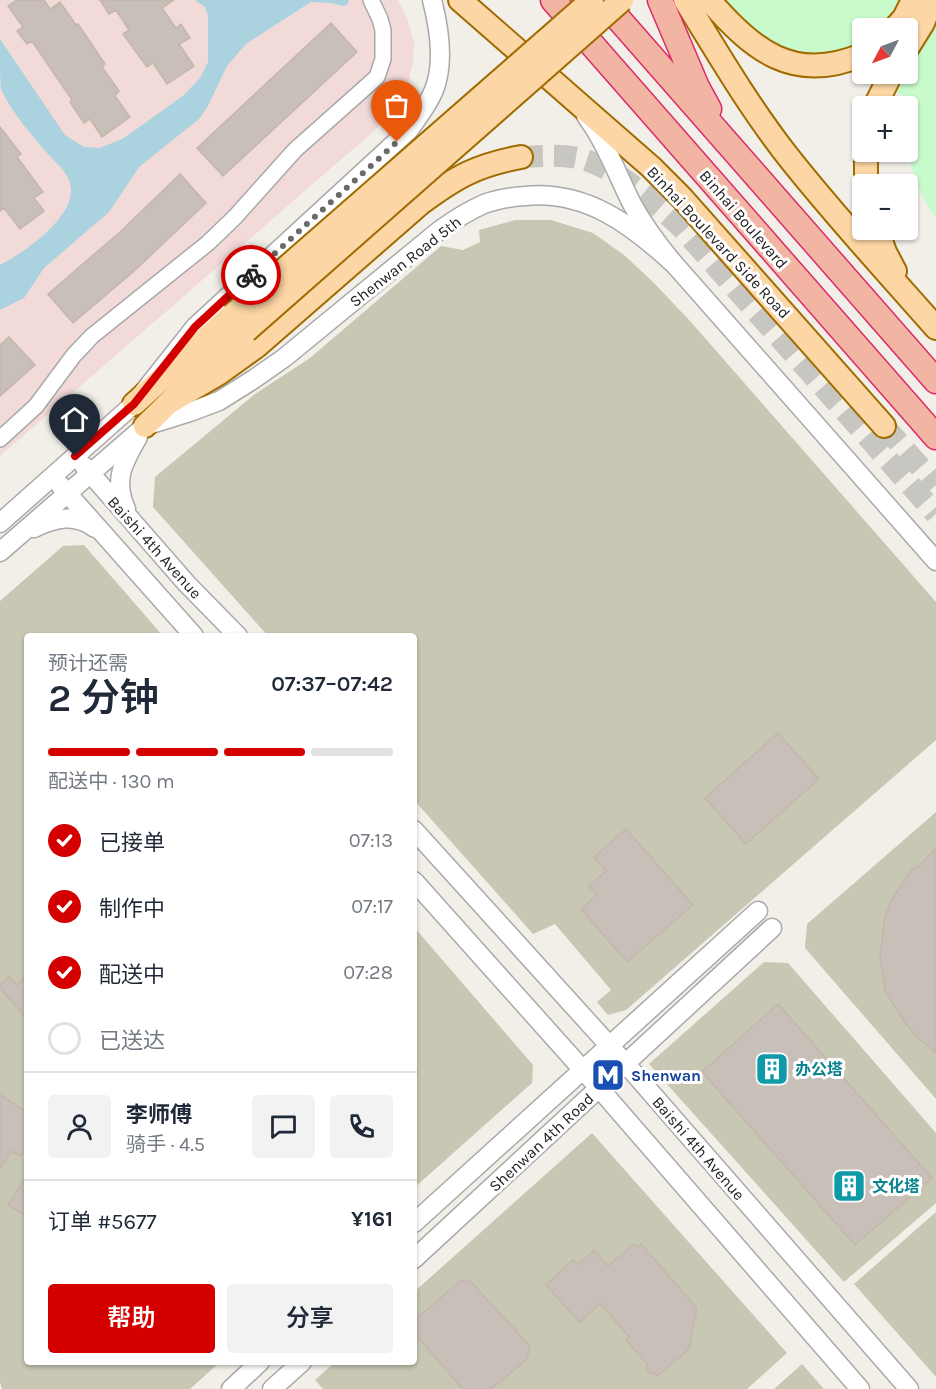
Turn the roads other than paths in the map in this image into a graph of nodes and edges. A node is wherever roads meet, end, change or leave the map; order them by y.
1 (371, 0) edge
2 (432, 0) edge
3 (460, 0) edge
4 (553, 0) edge
5 (592, 0) edge
6 (602, 0) edge
7 (622, 0) edge
8 (660, 0) edge
9 (685, 0) edge
10 (709, 0) edge
11 (913, 0) edge
12 (932, 0) edge
13 (904, 18) edge
14 (918, 31) edge
15 (852, 59) edge
16 (578, 105) junction
17 (732, 150) junction
18 (521, 157) tunnel mouth
19 (881, 240) edge
20 (675, 265) junction
21 (918, 307) junction
22 (239, 323) junction
23 (936, 328) edge
24 (936, 381) edge
25 (170, 402) junction
26 (134, 404) junction
27 (145, 426) junction
28 (884, 426) tunnel mouth
29 (936, 437) edge
30 (0, 439) edge
31 (75, 456) junction
32 (90, 474) junction
33 (53, 476) junction
34 (68, 493) junction
35 (131, 520) junction
36 (0, 523) edge
37 (106, 537) junction
38 (17, 538) junction
39 (0, 552) edge
40 (936, 561) edge
41 (192, 633) edge
42 (235, 633) edge
43 (417, 834) edge
44 (417, 884) edge
45 (758, 911) dead end
46 (772, 928) dead end
47 (609, 1046) junction
48 (626, 1064) junction
49 (583, 1070) junction
50 (599, 1088) junction
51 (417, 1220) edge
52 (417, 1256) edge
53 (258, 1365) edge
54 (261, 1365) edge
55 (299, 1365) edge
56 (236, 1387) edge
57 (277, 1387) edge
58 (860, 1389) edge
59 (909, 1389) edge

1 - 30 street
2 - 26 street
3 - 16 main road, Binhai Boulevard Side Road
4 - 29 highway, Binhai Boulevard
5 - 22 main road, bridge
6 - 17 highway
7 - 22 main road, bridge
8 - 17 highway
9 - 21 main road
10 - 15 main road
11 - 13 main road
12 - 14 main road
16 - 20 street
16 - 28 main road, Binhai Boulevard Side Road
17 - 24 highway
18 - 25 main road
19 - 21 main road
20 - 27 street, Shenwan Road 5th
20 - 40 street
21 - 23 main road
22 - 25 main road
22 - 26 main road
25 - 27 main road
26 - 31 street
27 - 32 street
27 - 35 street
31 - 32 street, Baishi 4th Avenue
31 - 33 street
32 - 34 street
32 - 35 street, Baishi 4th Avenue
33 - 34 street, Baishi 4th Avenue
33 - 36 street
34 - 37 street, Baishi 4th Avenue
34 - 38 street
35 - 42 street, Baishi 4th Avenue
37 - 38 street
37 - 41 street, Baishi 4th Avenue
38 - 39 street
43 - 47 street, Baishi 4th Avenue
44 - 49 street
45 - 47 street, Shenwan 4th Road
46 - 48 street, Shenwan 4th Road
47 - 48 street, Baishi 4th Avenue
47 - 49 street, Shenwan 4th Road
48 - 50 street, Shenwan 4th Road
48 - 59 street, Baishi 4th Avenue
49 - 50 street
49 - 51 street, Shenwan 4th Road
50 - 52 street, Shenwan 4th Road
50 - 58 street
53 - 56 street
54 - 57 street
55 - 57 street

